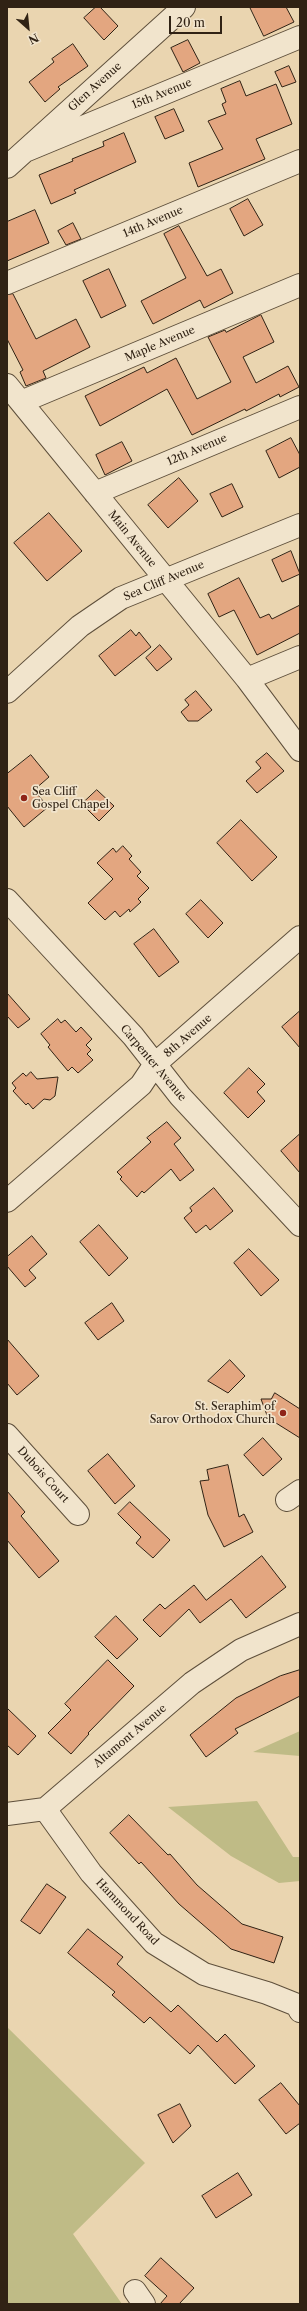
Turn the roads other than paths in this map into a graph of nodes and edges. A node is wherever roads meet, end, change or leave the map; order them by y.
1 (184, 7) edge
2 (300, 37) edge
3 (25, 151) junction
4 (300, 161) edge
5 (7, 167) edge
6 (7, 283) edge
7 (300, 285) edge
8 (7, 385) edge
9 (21, 402) junction
10 (300, 407) edge
11 (95, 493) junction
12 (300, 525) edge
13 (164, 579) junction
14 (300, 657) edge
15 (247, 679) junction
16 (7, 692) edge
17 (300, 750) edge
18 (7, 900) edge
19 (300, 937) edge
20 (155, 1064) junction
21 (7, 1201) edge
22 (299, 1222) edge
23 (7, 1435) edge
24 (78, 1514) dead end
25 (300, 1624) edge
26 (45, 1809) junction
27 (7, 1814) edge
28 (299, 2006) edge

1 - 3 street, Glen Avenue
2 - 3 street, 15th Avenue
3 - 5 street, Glen Avenue
4 - 6 street, 14th Avenue
7 - 9 street, Maple Avenue
8 - 9 street, Main Avenue
9 - 11 street, Main Avenue
10 - 11 street, 12th Avenue
11 - 13 street, Main Avenue
12 - 13 street, Sea Cliff Avenue
13 - 15 street, Main Avenue
13 - 16 street, Sea Cliff Avenue
14 - 15 street
15 - 17 street, Main Avenue
18 - 20 street, Carpenter Avenue
19 - 20 street, 8th Avenue
20 - 21 street, 8th Avenue
20 - 22 street, Carpenter Avenue
23 - 24 street, Dubois Court
25 - 26 street, Altamont Avenue
26 - 27 street
26 - 28 street, Hammond Road

